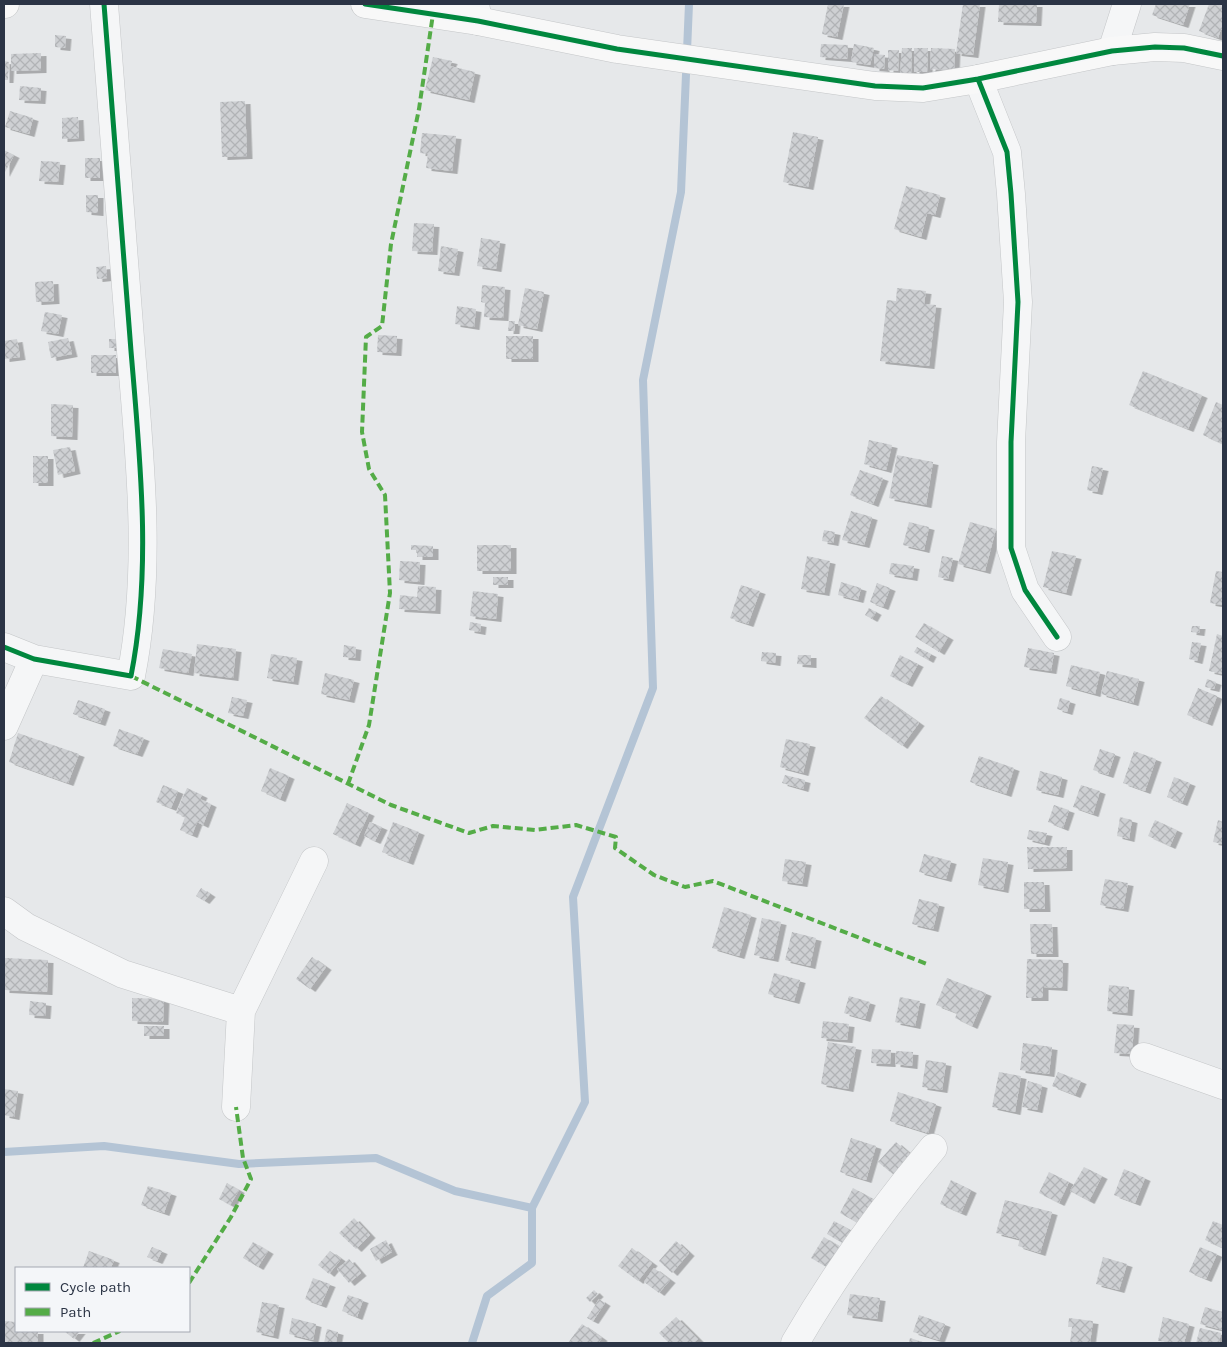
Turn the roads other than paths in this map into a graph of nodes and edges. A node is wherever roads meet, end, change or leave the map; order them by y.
1 (104, 4) edge
2 (365, 4) edge
3 (1127, 4) edge
4 (477, 12) edge
5 (1112, 51) junction
6 (1223, 56) edge
7 (978, 79) junction
8 (1057, 637) dead end
9 (4, 647) edge
10 (34, 659) junction
11 (4, 726) edge
12 (314, 861) dead end
13 (4, 911) edge
14 (241, 1011) junction
15 (1144, 1057) dead end
16 (1223, 1085) edge
17 (236, 1108) dead end
18 (933, 1148) dead end
19 (795, 1343) edge

1 - 10 street
2 - 4 street
3 - 5 street
4 - 7 street
5 - 6 street
5 - 7 street
7 - 8 street
9 - 10 street
10 - 11 street
12 - 14 street
13 - 14 street
14 - 17 street
15 - 16 street
18 - 19 street

